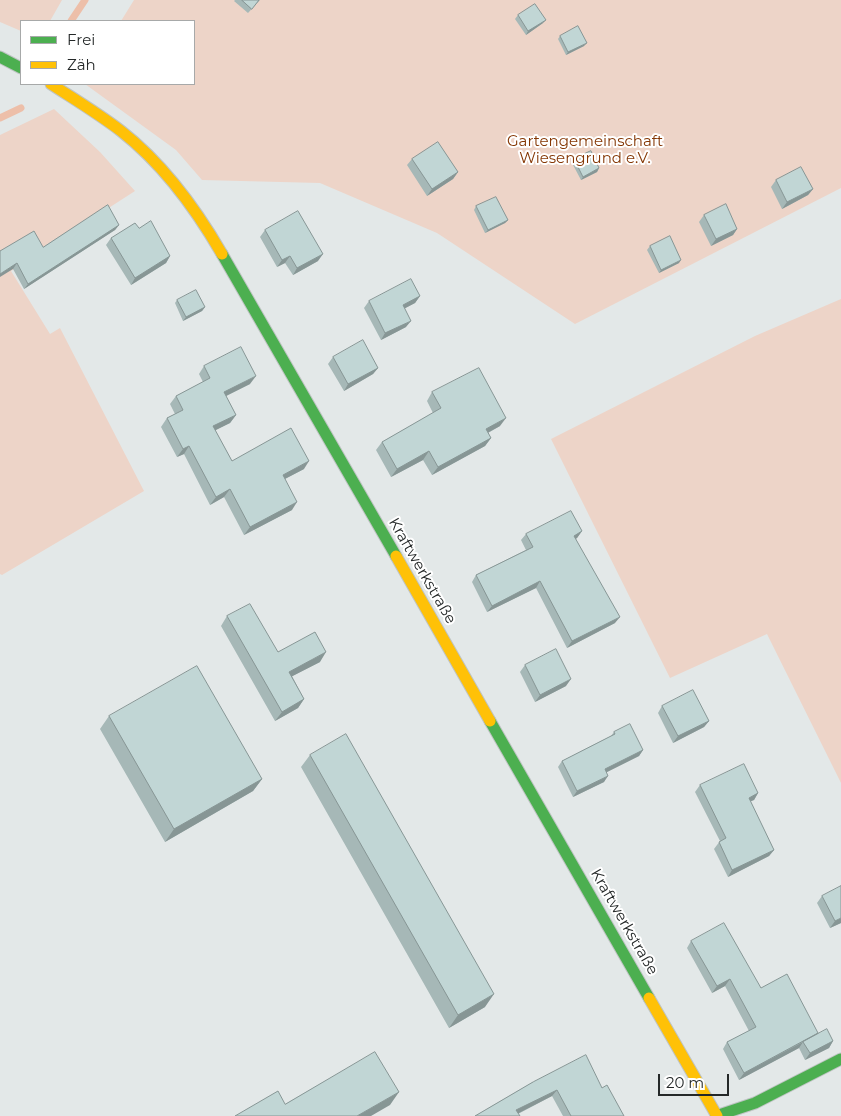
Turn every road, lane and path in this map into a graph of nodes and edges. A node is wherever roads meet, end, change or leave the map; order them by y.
1 (0, 56) edge
2 (20, 67) edge
3 (52, 85) edge
4 (841, 1059) edge
5 (717, 1116) edge

1 - 2 main road
3 - 5 main road, Kraftwerkstraße
4 - 5 main road, Kraftwerkstraße

